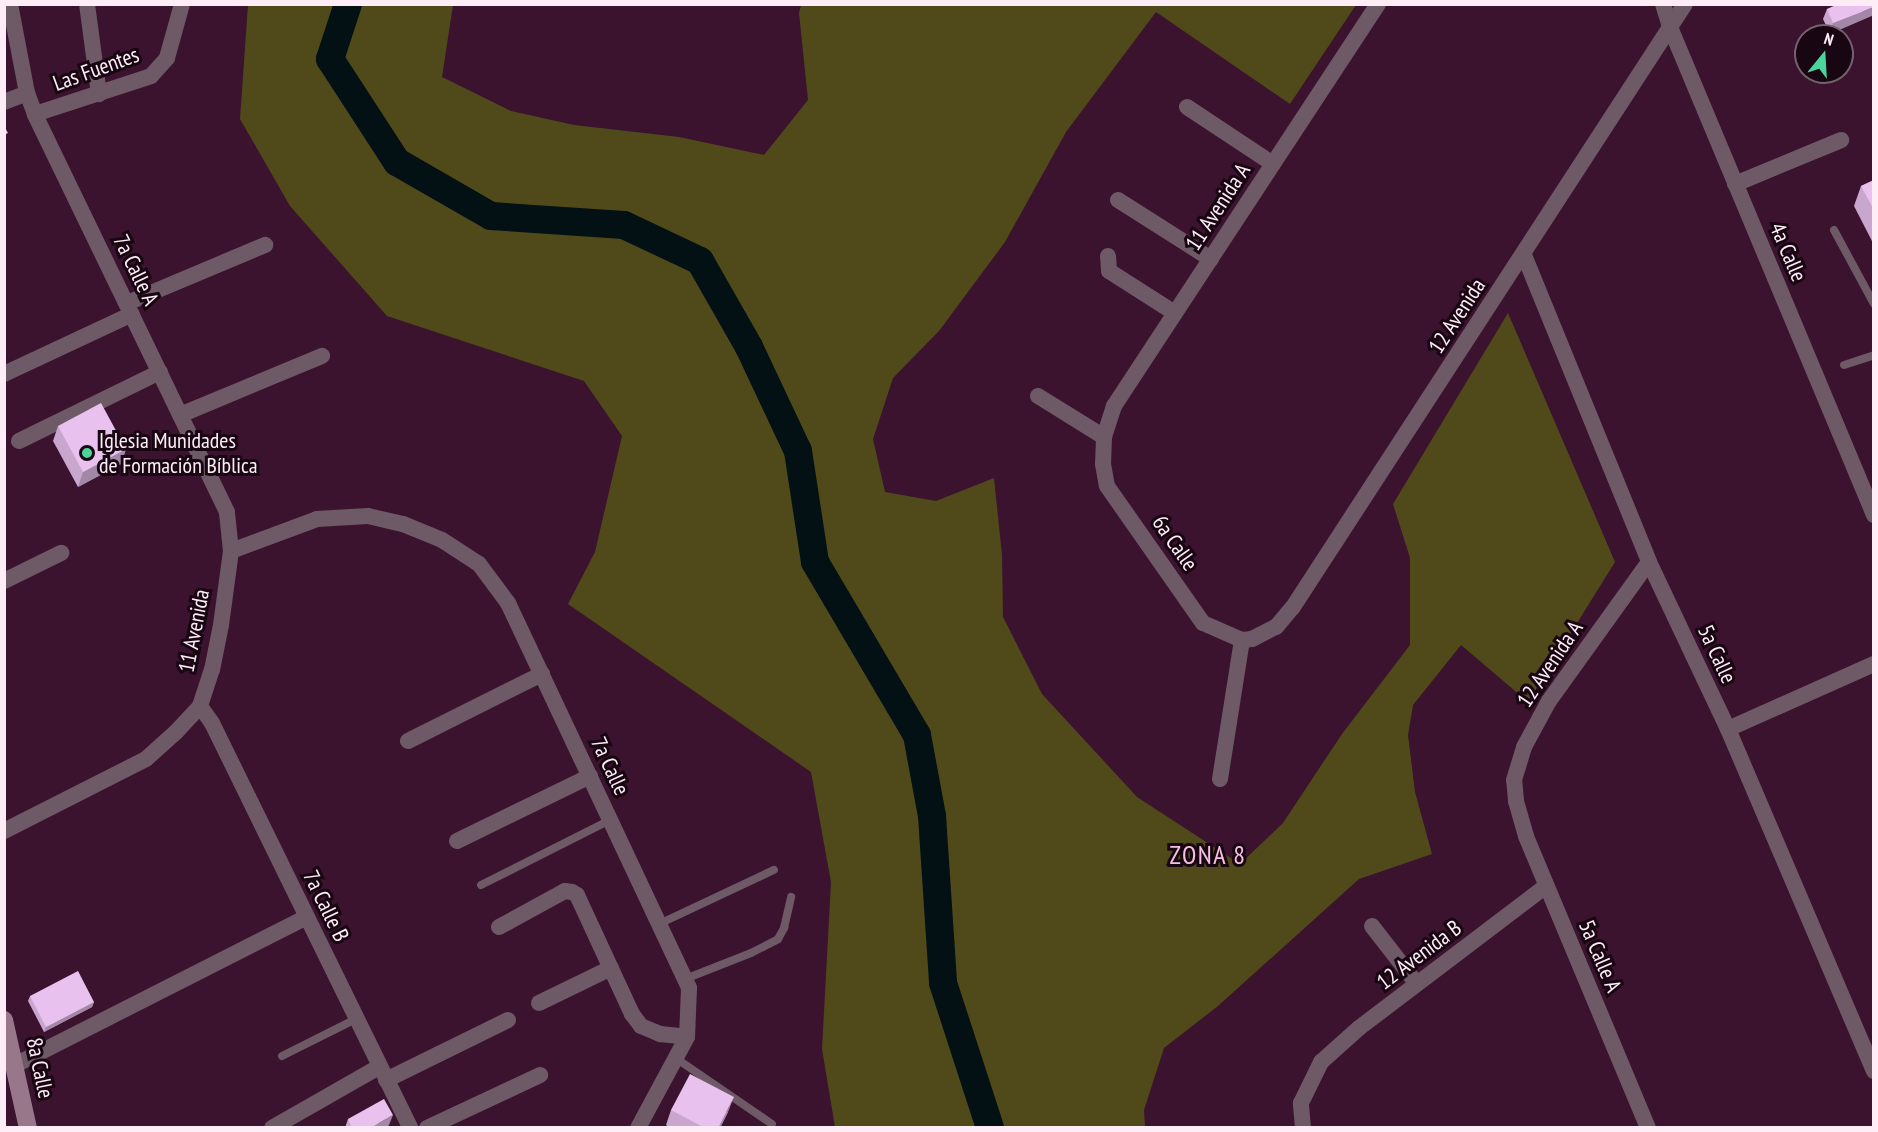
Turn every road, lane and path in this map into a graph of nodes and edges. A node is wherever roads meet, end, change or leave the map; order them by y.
1 (10, 4) edge
2 (87, 4) edge
3 (182, 4) edge
4 (1378, 4) edge
5 (1663, 4) edge
6 (1685, 4) edge
7 (1670, 27) junction
8 (27, 93) junction
9 (99, 94) junction
10 (4, 102) edge
11 (1187, 107) dead end
12 (35, 114) junction
13 (1841, 140) dead end
14 (1273, 164) junction
15 (1736, 184) junction
16 (1118, 200) dead end
17 (1834, 230) dead end
18 (265, 245) dead end
19 (1524, 255) junction
20 (1108, 256) dead end
21 (1210, 259) junction
22 (1874, 304) edge
23 (129, 308) junction
24 (1175, 313) junction
25 (1874, 355) edge
26 (322, 356) dead end
27 (1844, 365) dead end
28 (160, 372) junction
29 (4, 374) edge
30 (1038, 396) dead end
31 (180, 415) junction
32 (1104, 437) junction
33 (19, 441) dead end
34 (1874, 515) edge
35 (231, 551) junction
36 (61, 553) dead end
37 (1649, 562) junction
38 (4, 581) edge
39 (1247, 639) junction
40 (1874, 664) edge
41 (542, 674) junction
42 (200, 705) junction
43 (1728, 729) junction
44 (408, 741) dead end
45 (590, 776) junction
46 (1220, 779) dead end
47 (1516, 801) joint
48 (610, 820) junction
49 (4, 831) edge
50 (457, 841) dead end
51 (774, 870) dead end
52 (481, 885) dead end
53 (1546, 886) junction
54 (791, 897) dead end
55 (307, 917) junction
56 (659, 924) junction
57 (1372, 926) dead end
58 (499, 927) dead end
59 (611, 968) junction
60 (685, 979) junction
61 (1417, 984) junction
62 (539, 1003) dead end
63 (356, 1019) junction
64 (4, 1020) edge
65 (508, 1020) dead end
66 (687, 1037) junction
67 (282, 1056) dead end
68 (677, 1059) junction
69 (15, 1065) junction
70 (1874, 1071) edge
71 (383, 1073) junction
72 (540, 1075) dead end
73 (772, 1124) dead end
74 (408, 1127) edge
75 (28, 1128) edge
76 (272, 1128) edge
77 (427, 1128) edge
78 (638, 1128) edge
79 (1303, 1128) edge
80 (1648, 1128) edge

1 - 8 street, 7a Calle A
2 - 9 street
3 - 9 street, Las Fuentes
4 - 14 street, 11 Avenida A
5 - 7 street, 4a Calle
6 - 7 street, 12 Avenida
7 - 15 street, 4a Calle
7 - 19 street, 12 Avenida
8 - 10 street
8 - 12 street, 7a Calle A
9 - 12 street, Las Fuentes
11 - 14 street
12 - 23 street, 7a Calle A
13 - 15 street
14 - 21 street, 11 Avenida A
15 - 34 street, 4a Calle
16 - 21 street
17 - 22 lane
18 - 23 street
19 - 37 street, 5a Calle
19 - 39 street, 12 Avenida
20 - 24 street
21 - 24 street, 11 Avenida A
23 - 28 street, 7a Calle A
23 - 29 street
24 - 32 street, 11 Avenida A
25 - 27 lane
26 - 31 street
28 - 31 street, 7a Calle A
28 - 33 street
30 - 32 street
31 - 35 street, 7a Calle A
32 - 39 street, 6a Calle
35 - 41 street, 7a Calle
35 - 42 street, 11 Avenida
36 - 38 street
37 - 43 street, 5a Calle
37 - 47 street, 12 Avenida A
39 - 46 street
40 - 43 street
41 - 44 street
41 - 45 street, 7a Calle
42 - 49 street, 11 Avenida
42 - 55 street, 7a Calle B
43 - 70 street, 5a Calle
45 - 48 street, 7a Calle
45 - 50 street
47 - 53 street, 5a Calle A
48 - 52 lane
48 - 56 street, 7a Calle
51 - 56 lane
53 - 61 street, 12 Avenida B
53 - 80 street, 5a Calle A
54 - 60 lane
55 - 63 street, 7a Calle B
55 - 69 street
56 - 60 street, 7a Calle
57 - 61 street
58 - 59 street
59 - 62 street
59 - 66 street
60 - 66 street, 7a Calle
61 - 79 street, 12 Avenida B
63 - 67 lane
63 - 71 street, 7a Calle B
64 - 69 street, 8a Calle
65 - 71 street
66 - 68 street
68 - 73 lane
68 - 78 street
69 - 75 street, 8a Calle
71 - 74 street, 7a Calle B
71 - 76 street
72 - 77 street

